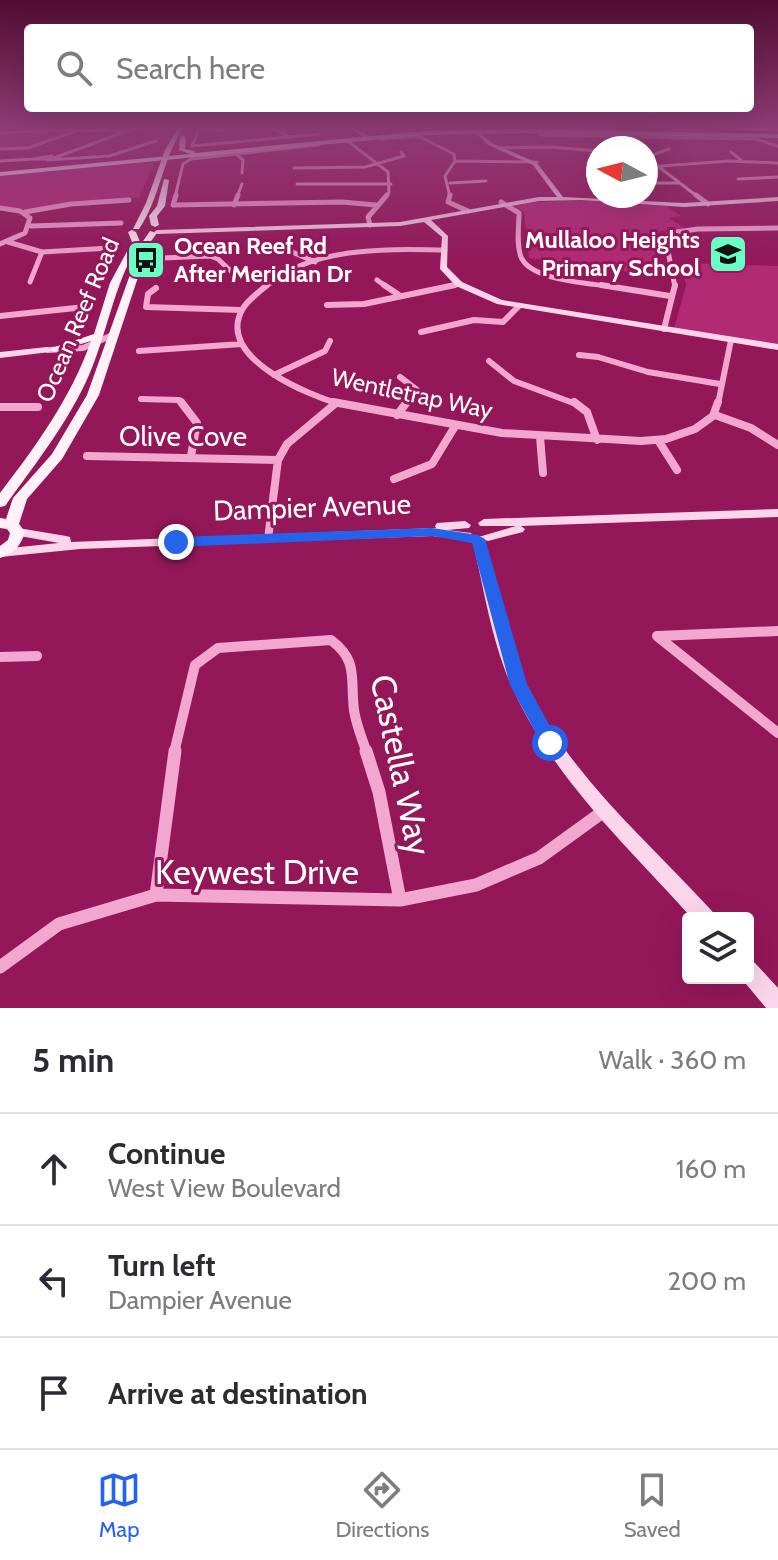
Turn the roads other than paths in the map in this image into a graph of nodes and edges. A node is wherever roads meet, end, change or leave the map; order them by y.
1 (162, 173) edge
2 (166, 173) edge
3 (181, 173) edge
4 (388, 173) edge
5 (447, 173) edge
6 (544, 173) edge
7 (669, 173) edge
8 (778, 177) edge
9 (738, 179) dead end
10 (486, 181) dead end
11 (450, 183) junction
12 (658, 183) edge
13 (680, 183) junction
14 (242, 184) dead end
15 (297, 184) dead end
16 (391, 184) junction
17 (564, 197) junction
18 (778, 198) edge
19 (129, 200) dead end
20 (502, 203) junction
21 (707, 204) junction
22 (234, 205) junction
23 (376, 205) junction
24 (0, 208) edge
25 (466, 210) junction
26 (25, 212) junction
27 (426, 220) junction
28 (121, 223) dead end
29 (370, 224) junction
30 (31, 226) junction
31 (778, 228) edge
32 (156, 229) junction
33 (134, 230) junction
34 (7, 242) junction
35 (0, 244) edge
36 (110, 248) dead end
37 (445, 250) junction
38 (290, 251) dead end
39 (42, 252) junction
40 (163, 258) dead end
41 (315, 262) junction
42 (377, 280) dead end
43 (30, 282) dead end
44 (271, 283) junction
45 (459, 284) junction
46 (156, 288) dead end
47 (399, 295) junction
48 (670, 296) junction
49 (327, 305) dead end
50 (519, 306) junction
51 (85, 307) dead end
52 (241, 310) junction
53 (0, 316) edge
54 (664, 329) junction
55 (421, 332) dead end
56 (117, 333) junction
57 (731, 340) junction
58 (96, 341) junction
59 (330, 341) dead end
60 (242, 344) junction
61 (778, 347) edge
62 (51, 349) junction
63 (73, 350) junction
64 (139, 351) dead end
65 (109, 354) junction
66 (0, 355) edge
67 (579, 355) dead end
68 (489, 361) dead end
69 (274, 375) junction
70 (400, 377) dead end
71 (81, 379) junction
72 (720, 384) junction
73 (141, 399) dead end
74 (336, 403) junction
75 (0, 407) edge
76 (38, 407) dead end
77 (397, 415) junction
78 (715, 415) junction
79 (454, 428) junction
80 (540, 437) junction
81 (597, 440) junction
82 (658, 440) junction
83 (778, 445) edge
84 (87, 456) dead end
85 (191, 456) junction
86 (278, 460) junction
87 (677, 470) dead end
88 (543, 473) dead end
89 (394, 479) dead end
90 (0, 503) edge
91 (778, 516) edge
92 (10, 526) edge
93 (476, 532) junction
94 (268, 536) junction
95 (0, 553) edge
96 (778, 631) edge
97 (37, 656) dead end
98 (0, 657) edge
99 (778, 733) edge
100 (605, 810) junction
101 (156, 895) junction
102 (400, 900) junction
103 (699, 912) edge
104 (0, 967) edge
105 (754, 977) edge
106 (778, 1005) edge

1 - 33 main road, Ocean Reef Road
2 - 32 main road, Ocean Reef Road
3 - 22 street
4 - 16 street
5 - 11 street
6 - 17 street
7 - 13 street
8 - 9 street
10 - 11 street
11 - 25 street
12 - 13 street
13 - 21 street
14 - 22 street
15 - 16 street
16 - 23 street
17 - 20 street
17 - 21 street
18 - 21 street
19 - 26 street
20 - 25 street
20 - 48 street
22 - 23 street
23 - 29 street
24 - 26 street
25 - 27 street
26 - 30 street
27 - 29 street
27 - 37 street
28 - 30 street
29 - 32 street
30 - 34 street
31 - 48 street
32 - 33 main road
32 - 56 main road, Ocean Reef Road
33 - 58 main road, Ocean Reef Road
34 - 35 street
34 - 39 street
36 - 39 street
37 - 41 street
37 - 45 street
38 - 41 street
39 - 43 street
40 - 44 street
41 - 44 street
42 - 47 street
44 - 52 street
45 - 47 street
45 - 50 street
46 - 52 street
47 - 49 street
48 - 54 street
50 - 54 street
50 - 55 street
51 - 53 street
52 - 60 street
54 - 57 street
56 - 58 street
56 - 65 main road, Ocean Reef Road
57 - 61 street
57 - 72 street
58 - 62 main road
58 - 63 street
58 - 65 street
58 - 71 main road, Ocean Reef Road
59 - 69 street
60 - 64 street
60 - 69 street, Wentletrap Way
62 - 63 street
62 - 66 street
63 - 71 main road
65 - 92 main road, Ocean Reef Road
67 - 72 street
68 - 81 street
69 - 74 street, Wentletrap Way
70 - 77 street
71 - 90 main road, Ocean Reef Road
72 - 78 street
73 - 85 street
74 - 77 street, Wentletrap Way
74 - 86 street
75 - 76 street
77 - 79 street, Wentletrap Way
78 - 82 street, Wentletrap Way
78 - 83 street
79 - 80 street, Wentletrap Way
79 - 89 street
80 - 81 street, Wentletrap Way
80 - 88 street
81 - 82 street, Wentletrap Way
82 - 87 street
84 - 85 street, Olive Cove
85 - 86 street, Olive Cove
86 - 94 street
91 - 93 street, Dampier Avenue
92 - 94 street, Dampier Avenue
92 - 95 main road, Ocean Reef Road
93 - 94 street, Dampier Avenue
93 - 100 street
94 - 95 street, Dampier Avenue
96 - 99 street
97 - 98 street
100 - 102 street, Keywest Drive
100 - 103 street
101 - 102 street, Keywest Drive
101 - 102 street, Castella Way
101 - 104 street, Keywest Drive
105 - 106 street

